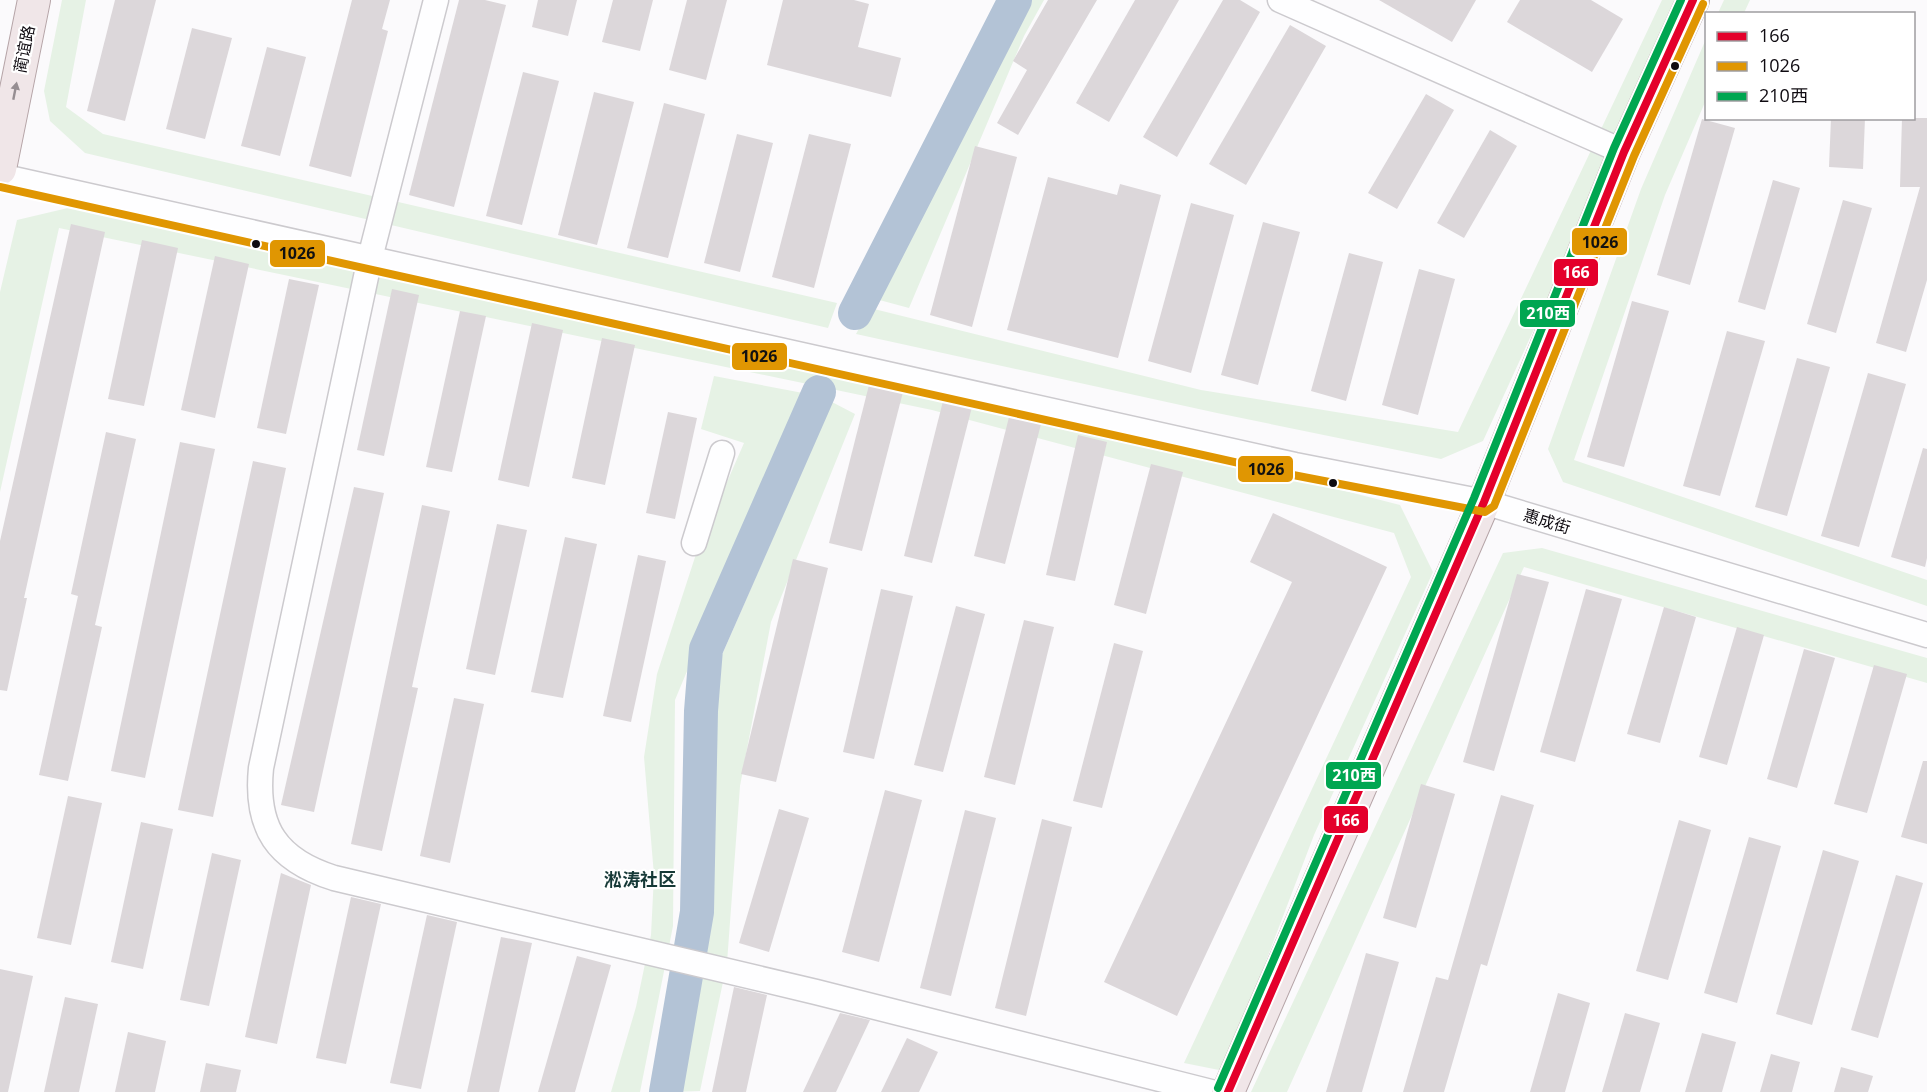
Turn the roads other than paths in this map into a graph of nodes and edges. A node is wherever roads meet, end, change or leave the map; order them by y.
1 (33, 0) edge
2 (436, 0) edge
3 (1280, 0) edge
4 (1693, 0) edge
5 (1624, 152) junction
6 (0, 169) edge
7 (0, 176) edge
8 (370, 258) junction
9 (722, 453) dead end
10 (1484, 502) junction
11 (694, 543) dead end
12 (1927, 635) edge
13 (1211, 1092) edge
14 (1228, 1092) edge

6 -> 1 main road, 蔺谊路
2 - 8 street
3 - 5 street
4 - 5 main road
5 - 10 main road
7 - 8 street, 惠成街
8 - 10 street, 惠成街
8 - 13 street
9 - 11 street
10 - 12 street, 惠成街
10 - 14 main road

